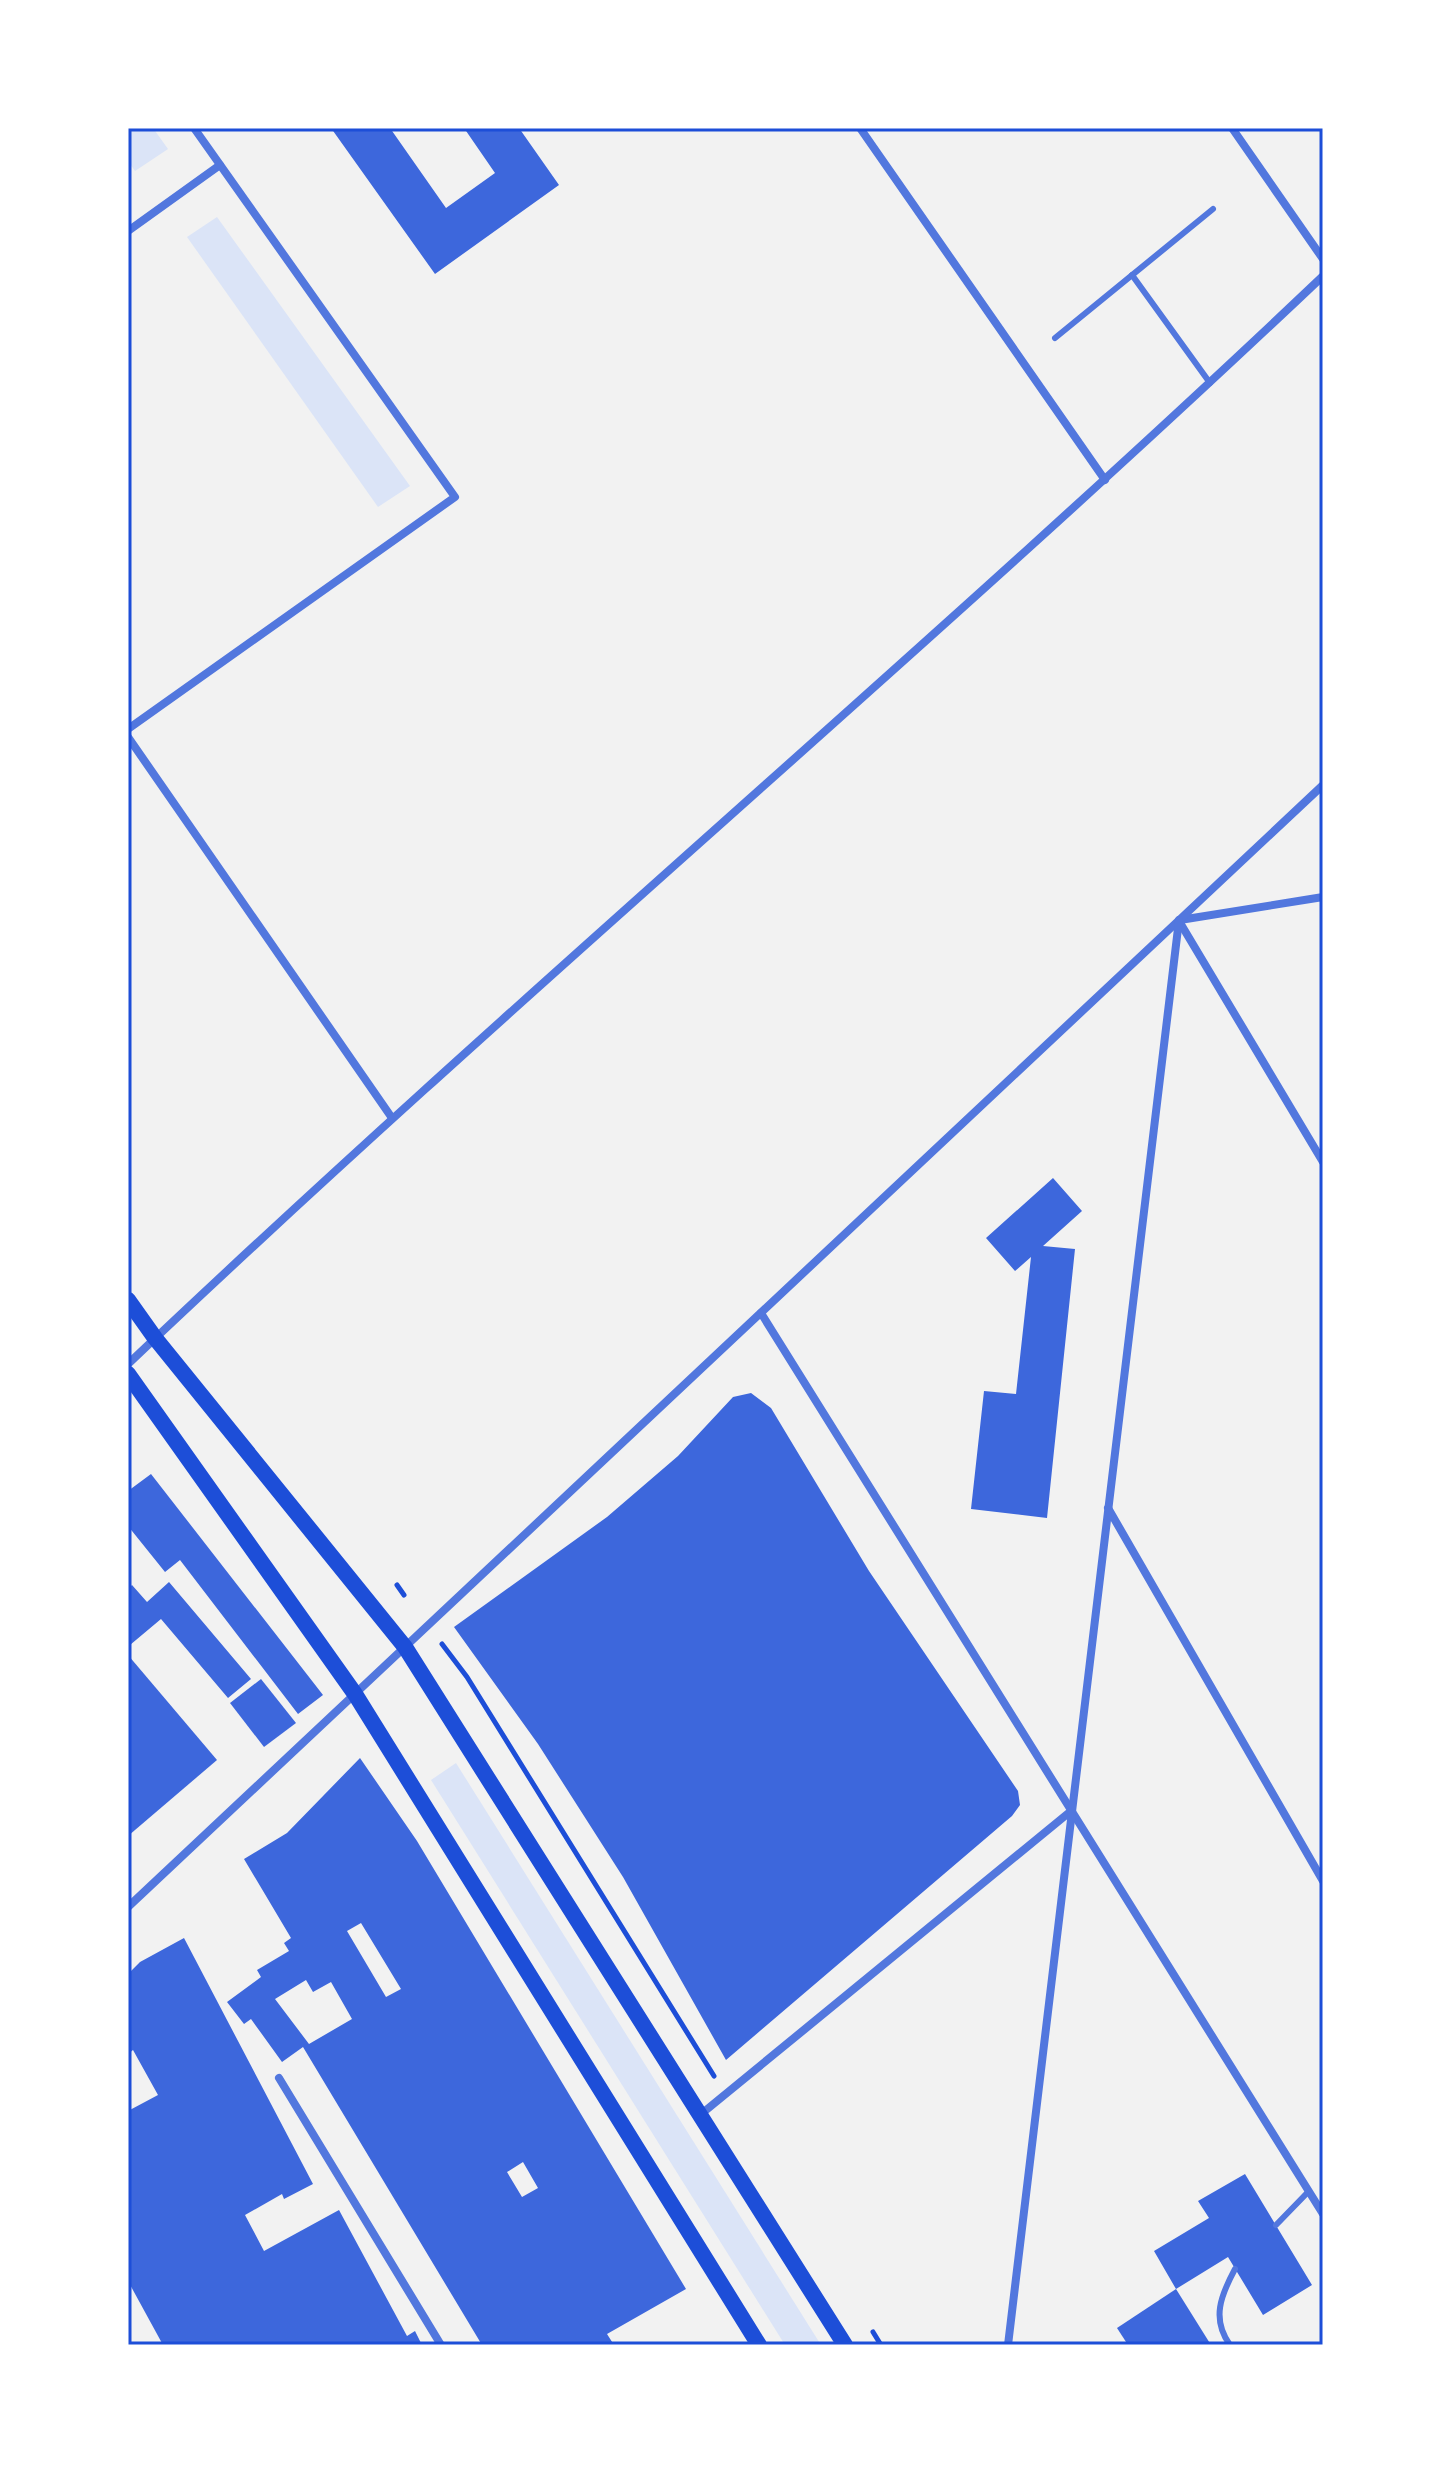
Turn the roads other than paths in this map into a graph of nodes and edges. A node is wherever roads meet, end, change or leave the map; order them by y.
1 (194, 128) edge
2 (860, 128) edge
3 (1232, 128) edge
4 (220, 165) junction
5 (1213, 209) dead end
6 (128, 231) edge
7 (1323, 259) edge
8 (1132, 275) junction
9 (1323, 276) edge
10 (1055, 338) dead end
11 (1210, 383) junction
12 (1105, 480) junction
13 (128, 729) edge
14 (128, 737) edge
15 (1323, 785) edge
16 (1323, 897) edge
17 (1179, 920) junction
18 (392, 1118) junction
19 (1323, 1162) edge
20 (128, 1300) edge
21 (761, 1313) junction
22 (155, 1338) junction
23 (128, 1364) edge
24 (128, 1374) edge
25 (1108, 1508) junction
26 (405, 1647) junction
27 (355, 1694) junction
28 (1072, 1811) junction
29 (1323, 1881) edge
30 (128, 1907) edge
31 (279, 2078) dead end
32 (700, 2115) junction
33 (1309, 2191) junction
34 (1323, 2214) edge
35 (1276, 2225) dead end
36 (1235, 2269) dead end
37 (441, 2345) edge
38 (759, 2345) edge
39 (845, 2345) edge
40 (1008, 2345) edge
41 (1230, 2345) edge

1 - 4 street
2 - 12 street
3 - 7 street
4 - 6 street
4 - 13 street
5 - 8 lane
8 - 10 lane
8 - 11 lane
9 - 11 street
11 - 12 street
12 - 18 street
14 - 18 street
15 - 17 street
16 - 17 street
17 - 19 street
17 - 21 street
17 - 25 street
18 - 22 street
20 - 22 main road
21 - 26 street
21 - 28 street
22 - 23 street
22 - 26 main road
24 - 27 main road
25 - 28 street
25 - 29 street
26 - 27 street
26 - 32 main road
27 - 30 street
27 - 38 main road
28 - 32 street
28 - 33 street
28 - 40 street
31 - 37 street
32 - 39 main road
33 - 34 street
33 - 35 lane
36 - 41 lane

